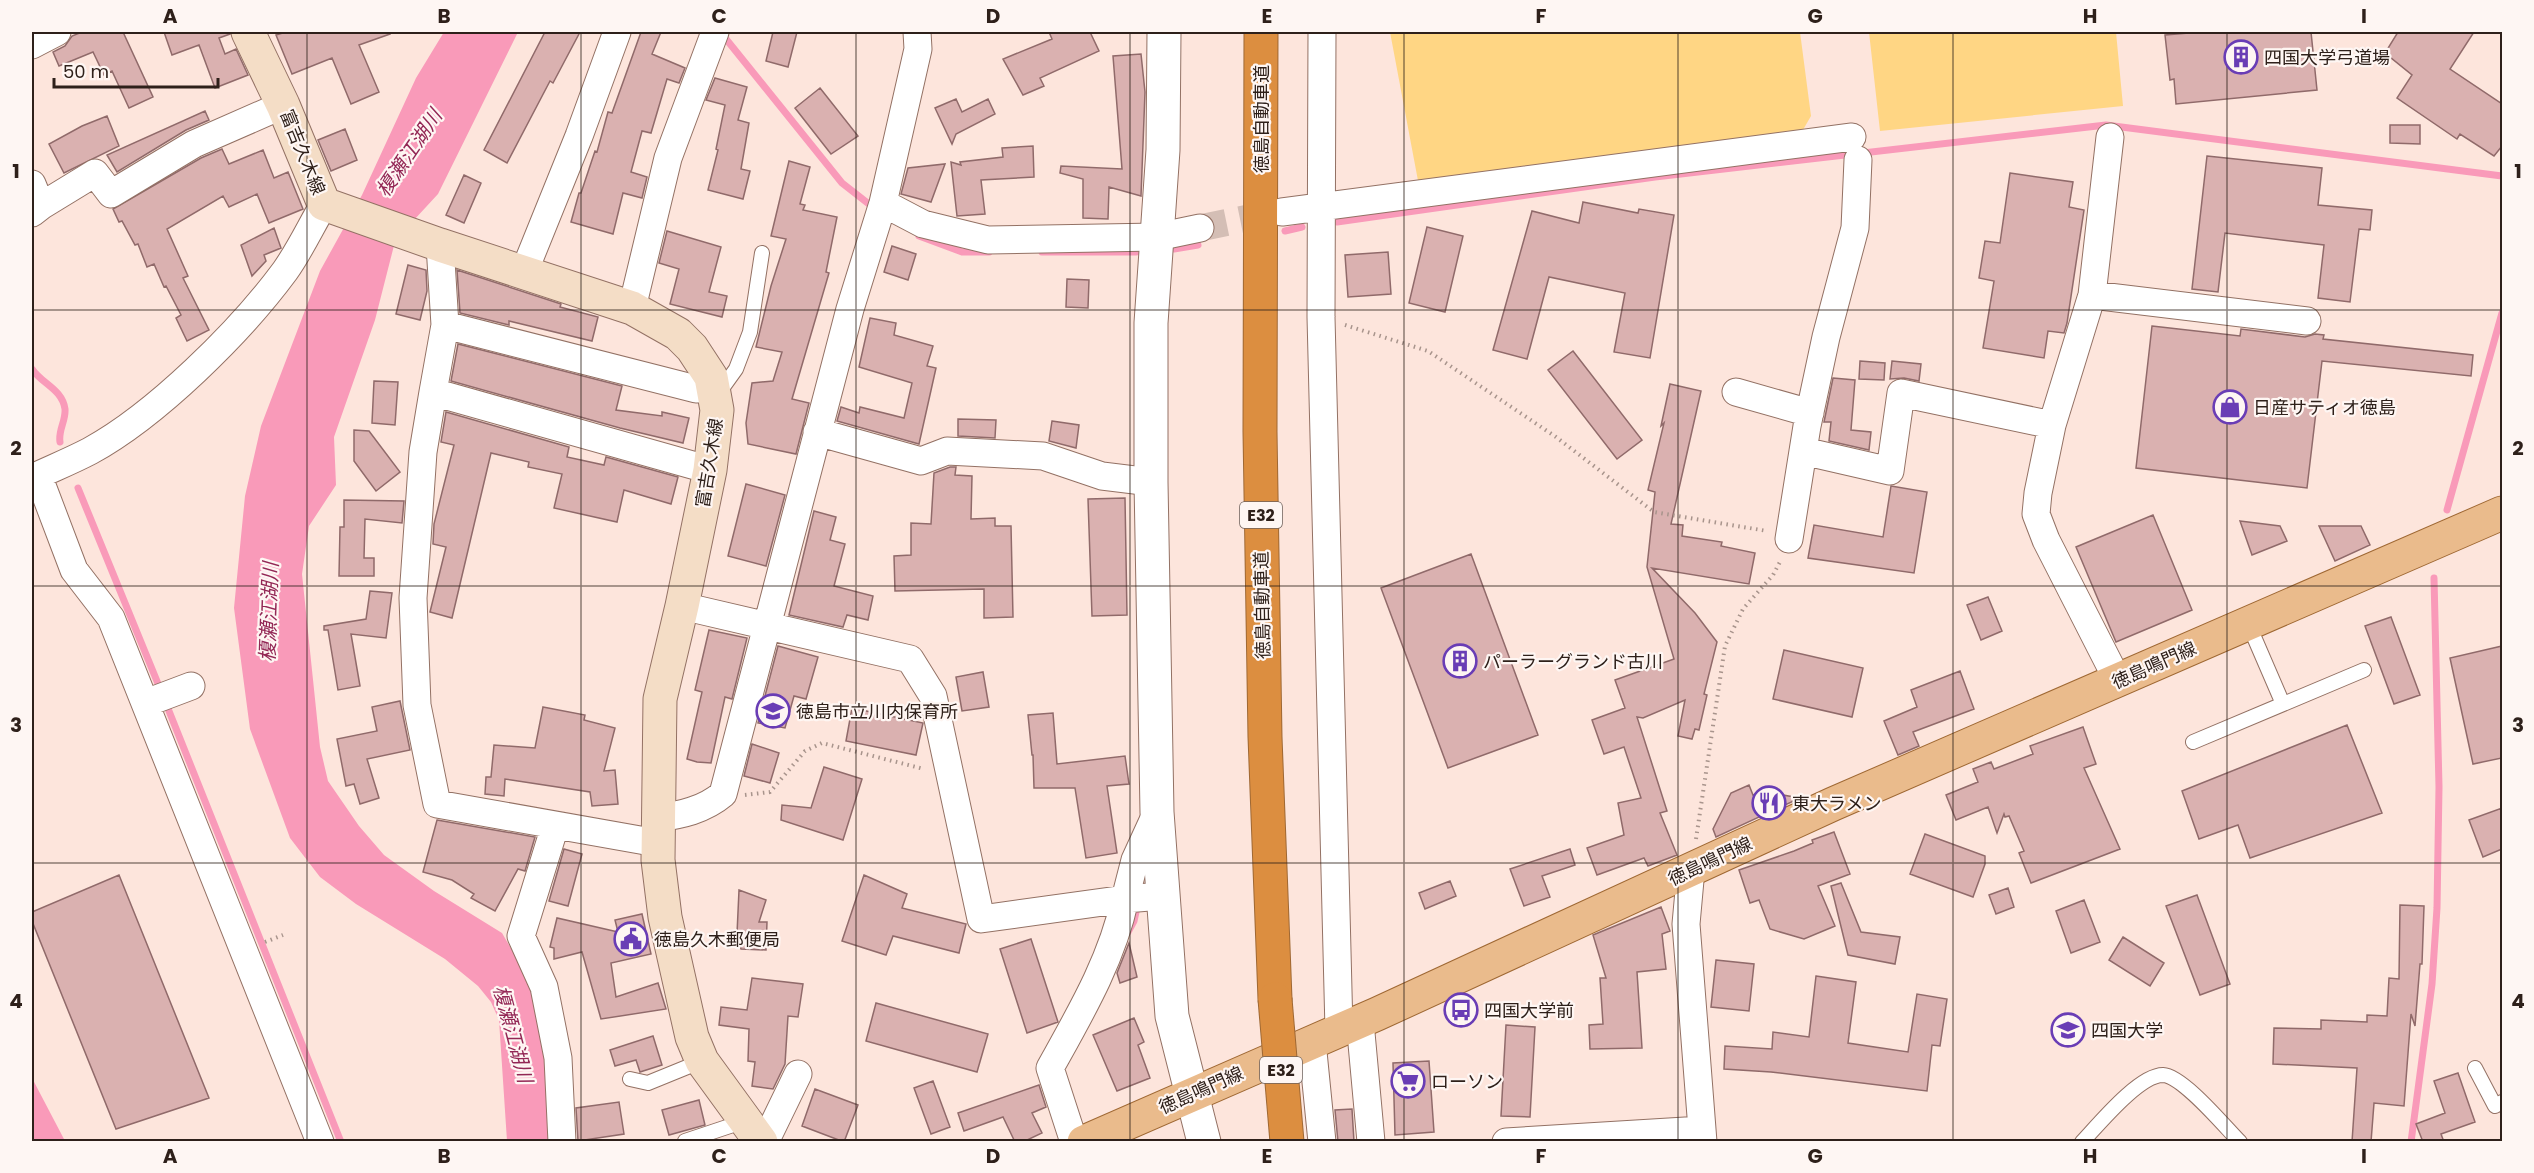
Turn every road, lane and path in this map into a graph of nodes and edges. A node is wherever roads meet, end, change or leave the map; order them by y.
1 (57, 32) edge
2 (248, 32) edge
3 (617, 32) edge
4 (917, 32) edge
5 (1164, 32) edge
6 (1261, 32) edge
7 (1322, 32) edge
8 (715, 33) edge
9 (32, 45) edge
10 (283, 105) junction
11 (2110, 137) dead end
12 (35, 201) edge
13 (1321, 207) junction
14 (333, 208) junction
15 (881, 210) junction
16 (1282, 212) tunnel mouth
17 (1200, 228) tunnel mouth
18 (1157, 237) junction
19 (440, 245) junction
20 (762, 253) dead end
21 (524, 272) junction
22 (2092, 296) junction
23 (632, 309) junction
24 (1321, 317) junction
25 (2307, 321) dead end
26 (445, 325) junction
27 (434, 392) junction
28 (1736, 392) dead end
29 (715, 393) junction
30 (1810, 413) junction
31 (2052, 425) junction
32 (817, 432) junction
33 (1803, 451) junction
34 (710, 470) junction
35 (35, 477) edge
36 (1151, 482) junction
37 (2502, 513) edge
38 (1789, 539) junction
39 (682, 606) junction
40 (2248, 623) junction
41 (767, 625) junction
42 (2364, 670) dead end
43 (2118, 681) junction
44 (185, 688) dead end
45 (150, 701) junction
46 (2283, 704) junction
47 (2193, 742) dead end
48 (926, 776) dead end
49 (719, 798) junction
50 (555, 826) junction
51 (657, 830) junction
52 (1691, 869) junction
53 (1141, 897) junction
54 (283, 935) dead end
55 (272, 939) dead end
56 (1337, 1031) junction
57 (702, 1061) junction
58 (2475, 1068) dead end
59 (798, 1074) dead end
60 (630, 1079) dead end
61 (1193, 1094) junction
62 (2502, 1102) edge
63 (757, 1135) edge
64 (1703, 1136) edge
65 (1585, 1139) edge
66 (685, 1141) edge
67 (320, 1142) edge
68 (562, 1142) edge
69 (1074, 1142) edge
70 (1084, 1142) edge
71 (1204, 1142) edge
72 (1287, 1142) edge
73 (1322, 1142) edge
74 (1371, 1142) edge
75 (1506, 1142) edge
76 (2082, 1142) edge
77 (2240, 1142) edge

1 - 9 street
2 - 10 main road, 富吉久木線
3 - 21 street
4 - 15 street
5 - 18 street
6 - 72 highway, 徳島自動車道 / E32, bridge
7 - 13 street
8 - 23 street
10 - 12 street
10 - 14 main road, 富吉久木線
11 - 22 street
13 - 16 street
13 - 24 street
13 - 30 street
14 - 19 main road, 富吉久木線
14 - 35 street
15 - 18 street
15 - 32 street
17 - 18 street
18 - 36 street
19 - 21 main road, 富吉久木線
19 - 26 street
20 - 29 lane
21 - 23 main road, 富吉久木線
22 - 25 street
22 - 31 street
23 - 29 main road, 富吉久木線
24 - 38 path
24 - 56 street
26 - 27 street
26 - 29 street
27 - 34 street
27 - 50 street
28 - 30 street
29 - 34 main road, 富吉久木線
30 - 33 street
31 - 33 street
31 - 43 street
32 - 36 street
32 - 41 street
33 - 38 street
34 - 39 main road, 富吉久木線
35 - 45 street
36 - 53 street
37 - 40 main road, 徳島鳴門線
38 - 52 path
39 - 41 street
39 - 51 main road, 富吉久木線
40 - 43 main road, 徳島鳴門線
40 - 46 lane
41 - 49 street
41 - 53 street
42 - 46 lane
43 - 52 main road, 徳島鳴門線
44 - 45 street
45 - 67 street
46 - 47 lane
48 - 49 path
49 - 51 street
50 - 51 street
50 - 68 street
51 - 57 main road, 富吉久木線
52 - 56 main road, 徳島鳴門線
52 - 64 street
53 - 61 street
53 - 69 street
54 - 55 path
56 - 61 main road, 徳島鳴門線
56 - 73 street
56 - 74 street
57 - 60 lane
57 - 63 main road, 富吉久木線
58 - 62 lane
59 - 63 street
61 - 70 main road, 徳島鳴門線
61 - 71 street
63 - 66 lane
64 - 65 street
65 - 75 street
76 - 77 lane

